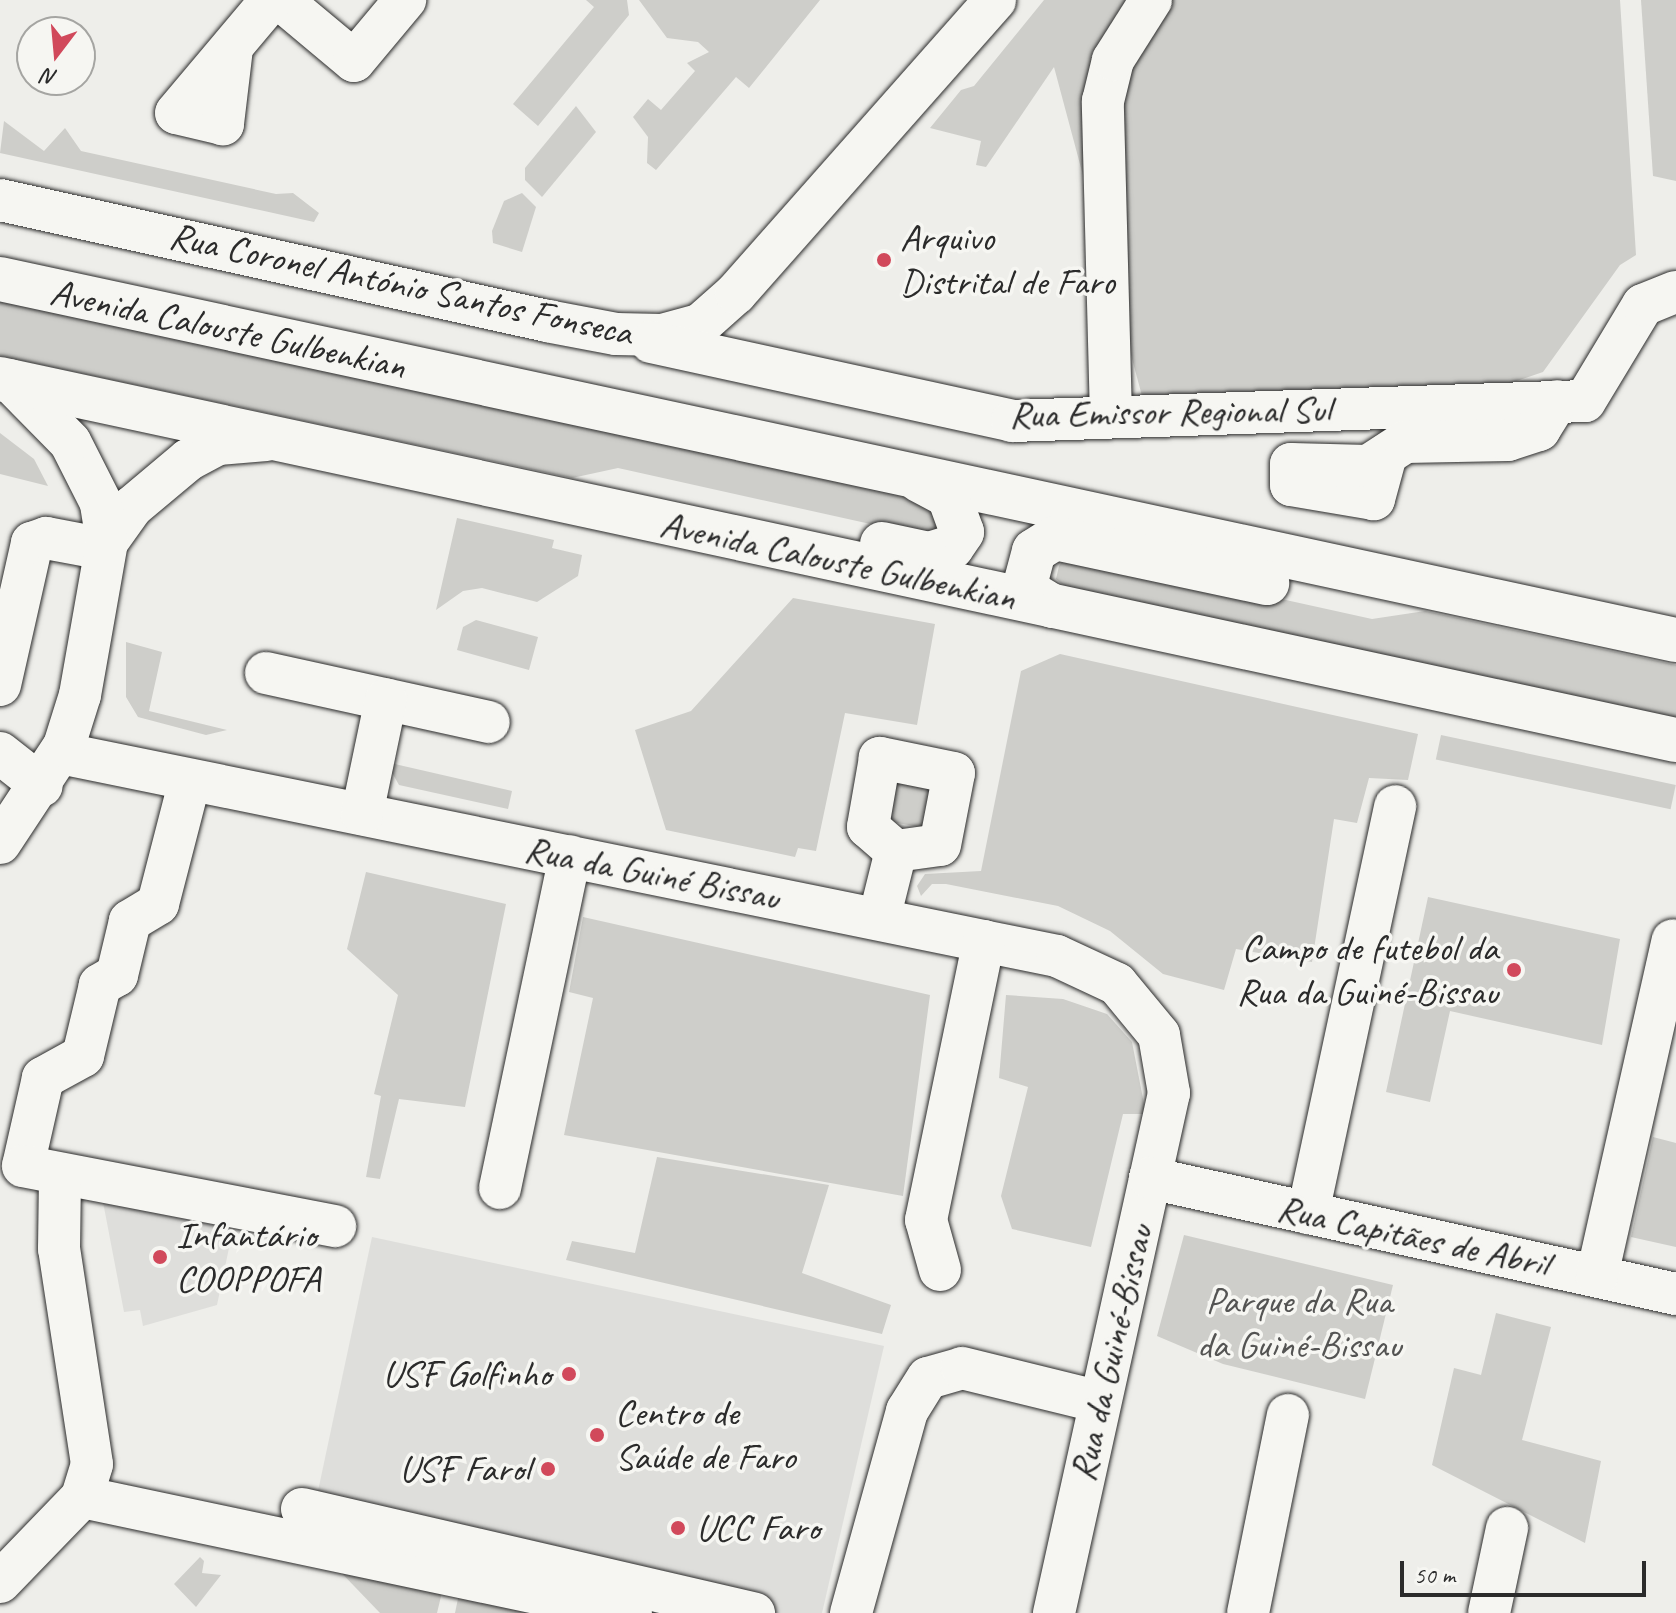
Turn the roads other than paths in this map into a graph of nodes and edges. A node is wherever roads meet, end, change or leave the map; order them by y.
1 (271, 0) edge
2 (281, 0) edge
3 (405, 0) edge
4 (995, 0) edge
5 (1151, 0) edge
6 (232, 48) dead end
7 (0, 200) edge
8 (0, 279) edge
9 (1676, 292) edge
10 (736, 293) junction
11 (616, 334) junction
12 (755, 365) junction
13 (5, 380) edge
14 (1539, 402) junction
15 (1111, 417) junction
16 (281, 438) junction
17 (1386, 455) dead end
18 (910, 475) junction
19 (608, 512) junction
20 (106, 546) junction
21 (1460, 593) junction
22 (1052, 606) junction
23 (1676, 640) edge
24 (266, 673) dead end
25 (0, 685) edge
26 (386, 699) junction
27 (489, 722) dead end
28 (1676, 740) edge
29 (0, 753) edge
30 (51, 770) junction
31 (190, 780) junction
32 (1395, 806) dead end
33 (362, 814) junction
34 (0, 843) edge
35 (896, 851) dead end
36 (570, 856) junction
37 (879, 919) junction
38 (1673, 940) dead end
39 (984, 941) junction
40 (1169, 1093) joint
41 (60, 1175) junction
42 (1150, 1178) junction
43 (500, 1188) dead end
44 (1308, 1213) junction
45 (335, 1226) dead end
46 (940, 1270) dead end
47 (1597, 1276) junction
48 (1676, 1294) edge
49 (1100, 1402) junction
50 (1288, 1415) dead end
51 (82, 1497) junction
52 (300, 1524) junction
53 (1507, 1528) dead end
54 (1063, 1568) junction
55 (0, 1582) edge
56 (631, 1613) edge
57 (754, 1613) edge
58 (851, 1613) edge
59 (1054, 1613) edge
60 (1072, 1613) edge
61 (1248, 1613) edge
62 (1489, 1613) edge

1 - 6 street
2 - 3 street
4 - 10 street, Rua Coronel António Santos Fonseca
5 - 15 street
7 - 11 street, Rua Coronel António Santos Fonseca
8 - 18 main road, Avenida Calouste Gulbenkian
9 - 14 street, Rua Emissor Regional Sul
10 - 11 street, Rua Coronel António Santos Fonseca
10 - 12 street
11 - 12 street, Rua Emissor Regional Sul
12 - 15 street, Rua Emissor Regional Sul
13 - 16 main road, Avenida Calouste Gulbenkian
13 - 20 street
14 - 15 street, Rua Emissor Regional Sul
14 - 17 street
16 - 19 main road, Avenida Calouste Gulbenkian
16 - 20 street
18 - 19 main road
18 - 21 main road, Avenida Calouste Gulbenkian
19 - 22 main road, Avenida Calouste Gulbenkian
20 - 25 street
20 - 30 street
21 - 22 main road
21 - 23 main road, Avenida Calouste Gulbenkian
22 - 28 main road, Avenida Calouste Gulbenkian
24 - 26 street
26 - 27 street
26 - 33 street
29 - 30 street
30 - 31 street, Rua da Guiné Bissau
30 - 34 street
31 - 33 street, Rua da Guiné Bissau
31 - 41 street
32 - 44 street
33 - 36 street, Rua da Guiné Bissau
35 - 37 street
36 - 37 street, Rua da Guiné Bissau
36 - 43 street
37 - 39 street, Rua da Guiné Bissau
38 - 47 street
39 - 40 street, Rua da Guiné Bissau
39 - 46 street
40 - 42 street, Rua da Guiné-Bissau
41 - 45 street
41 - 51 street
42 - 44 street, Rua Capitães de Abril
42 - 49 street, Rua da Guiné-Bissau
44 - 47 street, Rua Capitães de Abril
47 - 48 street, Rua Capitães de Abril
49 - 54 street, Rua da Guiné-Bissau
49 - 58 street
50 - 61 street
51 - 52 street
51 - 55 street
52 - 56 street
52 - 57 street
53 - 62 street
54 - 59 street, Rua da Guiné-Bissau
54 - 60 street

